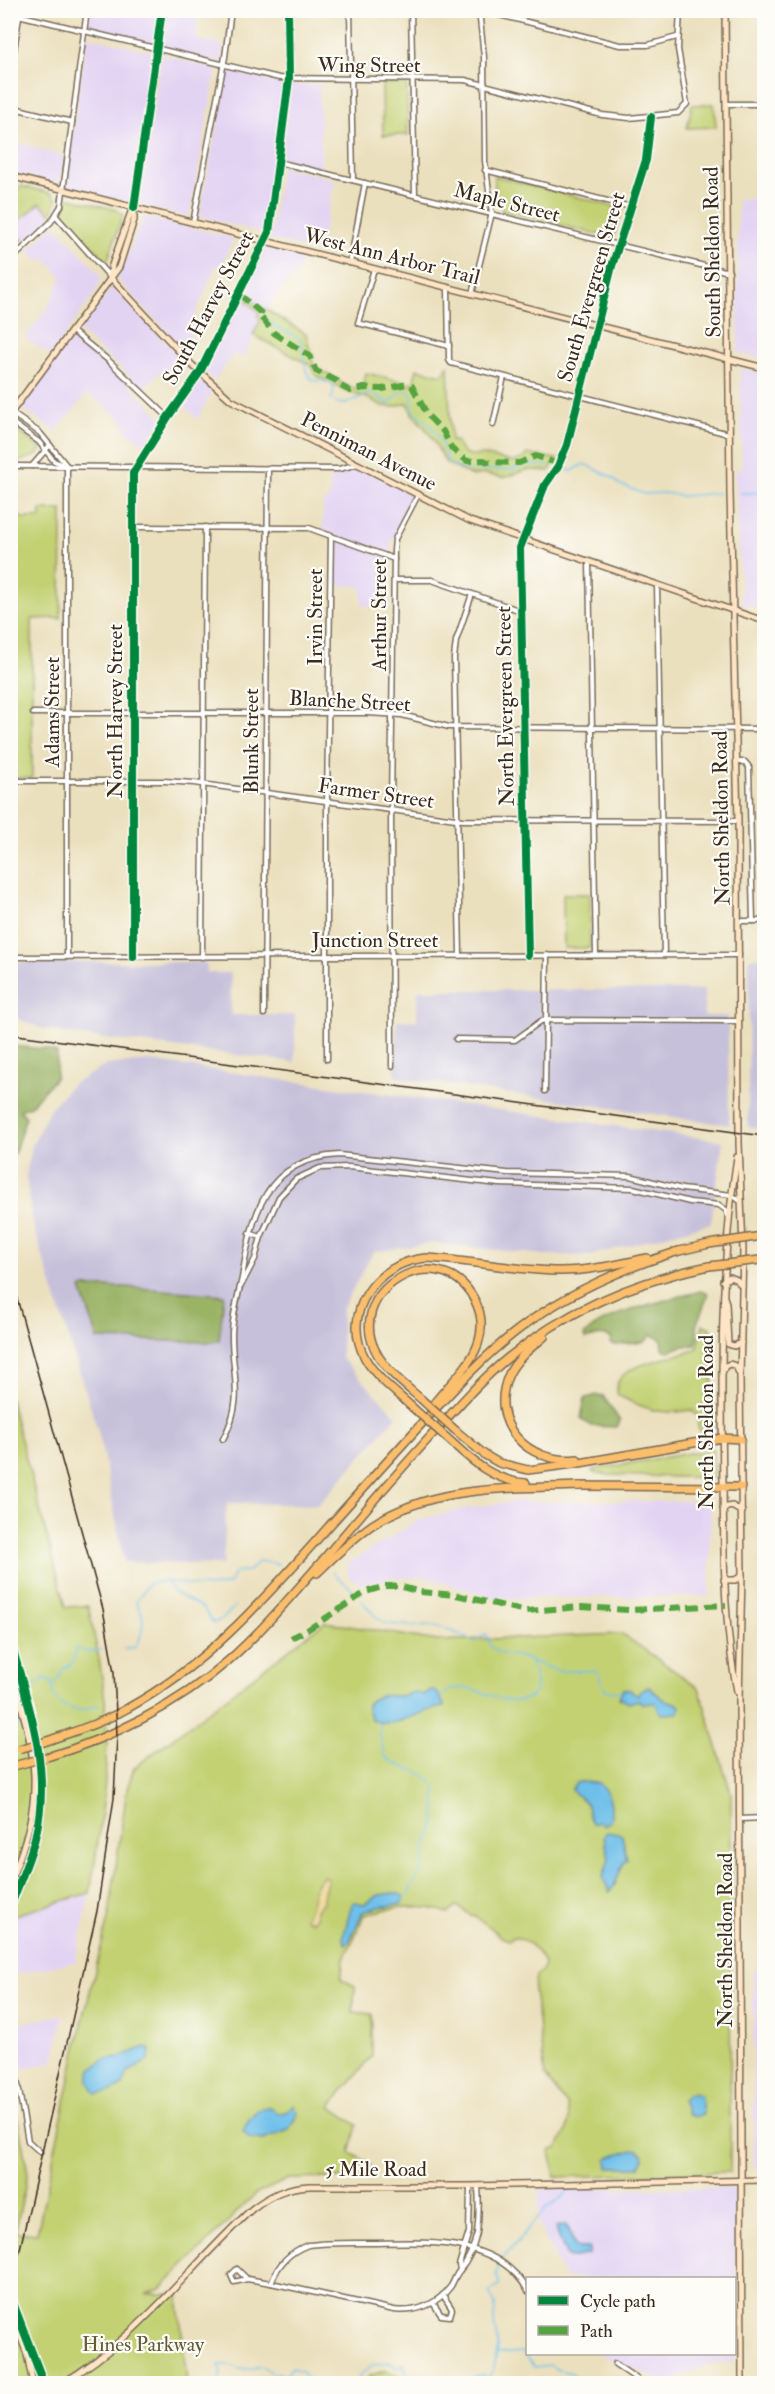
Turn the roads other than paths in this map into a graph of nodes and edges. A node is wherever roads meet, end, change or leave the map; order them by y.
1 (87, 10) edge
2 (162, 10) edge
3 (231, 10) edge
4 (288, 10) edge
5 (350, 10) edge
6 (411, 10) edge
7 (479, 10) edge
8 (680, 10) edge
9 (725, 10) edge
10 (10, 13) edge
11 (19, 13) edge
12 (84, 32) junction
13 (678, 37) junction
14 (157, 49) junction
15 (224, 65) junction
16 (10, 78) edge
17 (289, 79) junction
18 (413, 79) junction
19 (352, 80) junction
20 (484, 84) junction
21 (726, 104) junction
22 (765, 104) edge
23 (10, 107) edge
24 (651, 117) junction
25 (72, 123) junction
26 (278, 162) junction
27 (485, 170) junction
28 (10, 176) edge
29 (353, 180) junction
30 (365, 183) junction
31 (63, 190) junction
32 (416, 195) junction
33 (631, 207) junction
34 (134, 208) junction
35 (492, 213) junction
36 (56, 216) junction
37 (194, 223) junction
38 (265, 241) junction
39 (619, 244) junction
40 (10, 261) edge
41 (350, 263) junction
42 (374, 269) junction
43 (729, 272) junction
44 (110, 277) junction
45 (448, 288) junction
46 (472, 294) junction
47 (597, 326) junction
48 (72, 331) junction
49 (449, 346) junction
50 (729, 359) junction
51 (765, 368) edge
52 (200, 372) junction
53 (504, 376) junction
54 (579, 396) junction
55 (11, 413) edge
56 (168, 417) junction
57 (10, 421) edge
58 (493, 425) dead end
59 (730, 434) junction
60 (50, 445) junction
61 (45, 450) junction
62 (358, 464) junction
63 (18, 466) dead end
64 (32, 466) junction
65 (67, 466) junction
66 (558, 466) joint
67 (138, 467) junction
68 (268, 468) junction
69 (730, 493) joint
70 (418, 495) junction
71 (134, 527) junction
72 (205, 527) junction
73 (268, 528) junction
74 (331, 535) junction
75 (523, 539) junction
76 (394, 559) junction
77 (589, 562) junction
78 (394, 580) junction
79 (657, 585) junction
80 (472, 594) junction
81 (521, 611) junction
82 (734, 612) junction
83 (765, 621) edge
84 (33, 713) dead end
85 (67, 713) junction
86 (133, 713) junction
87 (204, 713) junction
88 (266, 713) junction
89 (330, 713) junction
90 (393, 714) junction
91 (456, 727) junction
92 (524, 728) junction
93 (592, 728) junction
94 (660, 728) junction
95 (736, 729) junction
96 (765, 729) edge
97 (737, 762) junction
98 (67, 781) junction
99 (133, 781) junction
100 (10, 782) edge
101 (203, 784) junction
102 (266, 792) junction
103 (327, 801) junction
104 (391, 810) junction
105 (458, 820) junction
106 (526, 820) junction
107 (594, 820) junction
108 (662, 821) junction
109 (738, 821) junction
110 (739, 921) junction
111 (753, 921) junction
112 (765, 921) edge
113 (329, 955) junction
114 (392, 955) junction
115 (460, 955) junction
116 (528, 955) junction
117 (547, 955) junction
118 (596, 955) junction
119 (664, 955) junction
120 (739, 955) junction
121 (10, 957) edge
122 (67, 957) junction
123 (133, 957) junction
124 (202, 957) junction
125 (264, 957) junction
126 (264, 1014) dead end
127 (546, 1020) junction
128 (739, 1021) junction
129 (456, 1039) dead end
130 (327, 1059) dead end
131 (392, 1066) dead end
132 (545, 1091) dead end
133 (739, 1143) junction
134 (330, 1155) junction
135 (431, 1166) junction
136 (331, 1167) junction
137 (507, 1173) junction
138 (588, 1175) junction
139 (429, 1177) junction
140 (506, 1184) junction
141 (588, 1186) junction
142 (670, 1186) junction
143 (732, 1195) junction
144 (667, 1197) junction
145 (741, 1201) junction
146 (729, 1218) junction
147 (249, 1233) junction
148 (763, 1236) edge
149 (261, 1237) junction
150 (679, 1251) junction
151 (762, 1260) edge
152 (723, 1281) junction
153 (742, 1286) junction
154 (240, 1289) junction
155 (723, 1294) junction
156 (569, 1317) junction
157 (741, 1343) junction
158 (740, 1377) junction
159 (720, 1378) junction
160 (414, 1432) junction
161 (722, 1438) junction
162 (741, 1438) junction
163 (223, 1439) dead end
164 (619, 1456) junction
165 (580, 1486) junction
166 (723, 1487) junction
167 (741, 1487) junction
168 (723, 1508) junction
169 (742, 1512) junction
170 (742, 1576) junction
171 (724, 1580) junction
172 (288, 1599) junction
173 (10, 1669) edge
174 (739, 1700) junction
175 (10, 1751) edge
176 (10, 1767) edge
177 (765, 1818) edge
178 (741, 1819) junction
179 (10, 1882) edge
180 (10, 2066) edge
181 (40, 2152) dead end
182 (765, 2180) edge
183 (743, 2181) junction
184 (470, 2186) junction
185 (478, 2186) junction
186 (465, 2247) junction
187 (472, 2250) junction
188 (460, 2270) junction
189 (247, 2279) dead end
190 (271, 2283) junction
191 (526, 2288) edge
192 (443, 2295) junction
193 (433, 2303) junction
194 (10, 2309) edge
195 (615, 2364) dead end
196 (33, 2384) edge
197 (61, 2384) edge
198 (644, 2384) edge
199 (742, 2384) edge

1 - 12 street
2 - 14 main road
3 - 15 street
4 - 17 main road, South Harvey Street
5 - 19 street
6 - 18 street
7 - 13 street
7 - 20 street
8 - 13 street
9 - 21 main road, South Sheldon Road
10 - 11 street, Wing Street
11 - 12 street, Wing Street
11 - 16 street
12 - 14 street, Wing Street
12 - 25 street
13 - 24 street, Wing Street
14 - 15 street, Wing Street
14 - 34 main road
15 - 17 street, Wing Street
15 - 37 street
17 - 19 street, Wing Street
17 - 26 main road, South Harvey Street
18 - 19 street, Wing Street
18 - 20 street, Wing Street
18 - 32 street
19 - 29 street
20 - 24 street, Wing Street
20 - 27 street
21 - 22 street
21 - 43 main road, South Sheldon Road
23 - 25 street
24 - 33 street, South Evergreen Street
25 - 31 street
26 - 29 street, Maple Street
26 - 38 main road, South Harvey Street
27 - 33 street
27 - 35 street
28 - 31 main road, West Ann Arbor Trail
29 - 30 street, Maple Street
30 - 32 street, Maple Street
30 - 41 street
31 - 34 main road, West Ann Arbor Trail
31 - 36 street
32 - 35 street, Maple Street
33 - 39 street, South Evergreen Street
34 - 37 main road, West Ann Arbor Trail
34 - 44 main road
35 - 39 street, Maple Street
35 - 46 street
36 - 40 street
36 - 44 street, Penniman Avenue
37 - 38 main road, West Ann Arbor Trail
38 - 41 main road, West Ann Arbor Trail
38 - 52 main road, South Harvey Street
39 - 43 street, Maple Street
39 - 47 street, South Evergreen Street
41 - 42 main road, West Ann Arbor Trail
42 - 45 main road, West Ann Arbor Trail
42 - 49 street
43 - 50 main road, South Sheldon Road
44 - 48 main road
44 - 52 main road, Penniman Avenue
45 - 46 main road, West Ann Arbor Trail
45 - 49 street
46 - 47 main road, West Ann Arbor Trail
47 - 50 main road, West Ann Arbor Trail
47 - 54 street, South Evergreen Street
48 - 55 main road
48 - 56 street
49 - 53 street
50 - 51 main road, West Ann Arbor Trail
50 - 59 main road, South Sheldon Road
52 - 56 street, South Harvey Street
52 - 62 main road, Penniman Avenue
53 - 54 street
53 - 58 street
54 - 59 street
54 - 66 street, South Evergreen Street
55 - 60 street
56 - 67 street, South Harvey Street
57 - 61 street
59 - 69 main road, South Sheldon Road
60 - 61 street
60 - 65 street
61 - 64 street
61 - 65 street
62 - 68 street
62 - 70 main road, Penniman Avenue
63 - 64 street
64 - 65 street
65 - 67 street
65 - 85 street, Adams Street
66 - 75 street, North Evergreen Street
67 - 68 street
67 - 71 street, North Harvey Street
68 - 73 street, Blunk Street
69 - 82 main road, North Sheldon Road
70 - 75 main road, Penniman Avenue
70 - 76 street, Arthur Street
71 - 72 street
71 - 86 street, North Harvey Street
72 - 73 street
72 - 87 street
73 - 74 street
73 - 88 street, Blunk Street
74 - 76 street
74 - 89 street, Irvin Street
75 - 77 main road, Penniman Avenue
75 - 81 street, North Evergreen Street
76 - 78 street, Arthur Street
77 - 79 main road, Penniman Avenue
77 - 93 street
78 - 80 street
78 - 90 street, Arthur Street
79 - 82 main road, Penniman Avenue
79 - 94 street
80 - 81 street
80 - 91 street
81 - 92 street, North Evergreen Street
82 - 83 main road, Penniman Avenue
82 - 95 main road, North Sheldon Road
84 - 85 street, Blanche Street
85 - 86 street, Blanche Street
85 - 98 street, Adams Street
86 - 87 street, Blanche Street
86 - 99 street, North Harvey Street
87 - 88 street, Blanche Street
87 - 101 street
88 - 89 street, Blanche Street
88 - 102 street, Blunk Street
89 - 90 street, Blanche Street
89 - 103 street, Irvin Street
90 - 91 street, Blanche Street
90 - 104 street, Arthur Street
91 - 92 street, Blanche Street
91 - 105 street
92 - 93 street, Blanche Street
92 - 106 street, North Evergreen Street
93 - 94 street, Blanche Street
93 - 107 street
94 - 95 street, Blanche Street
94 - 108 street
95 - 96 street, Blanche Street
95 - 97 main road, North Sheldon Road
97 - 109 main road, North Sheldon Road
97 - 111 street
98 - 99 street, Farmer Street
98 - 100 street, Farmer Street
98 - 122 street, Adams Street
99 - 101 street, Farmer Street
99 - 123 street, North Harvey Street
101 - 102 street, Farmer Street
101 - 124 street
102 - 103 street, Farmer Street
102 - 125 street, Blunk Street
103 - 104 street, Farmer Street
103 - 113 street, Irvin Street
104 - 105 street, Farmer Street
104 - 114 street, Arthur Street
105 - 106 street, Farmer Street
105 - 115 street
106 - 107 street, Farmer Street
106 - 116 street, North Evergreen Street
107 - 108 street, Farmer Street
107 - 118 street
108 - 109 street, Farmer Street
108 - 119 street
109 - 110 main road, North Sheldon Road
110 - 111 street
110 - 120 main road, North Sheldon Road
111 - 112 street
113 - 114 street, Junction Street
113 - 125 street, Junction Street
113 - 130 street, Irvin Street
114 - 115 street, Junction Street
114 - 131 street, Arthur Street
115 - 116 street, Junction Street
116 - 117 street, Junction Street
117 - 118 street, Junction Street
117 - 127 street
118 - 119 street, Junction Street
119 - 120 street, Junction Street
120 - 128 main road, North Sheldon Road
121 - 122 street, Junction Street
122 - 123 street, Junction Street
123 - 124 street, Junction Street
124 - 125 street, Junction Street
125 - 126 street, Blunk Street
127 - 128 street
127 - 129 street
127 - 132 street
128 - 133 main road, North Sheldon Road
133 - 143 main road, North Sheldon Road
133 - 145 main road, North Sheldon Road
134 - 135 street
134 - 136 street
134 - 147 street
135 - 137 street
135 - 139 street
136 - 139 street
136 - 149 street
137 - 138 street
137 - 140 street
138 - 141 street
138 - 142 street
139 - 140 street
140 - 141 street
141 - 144 street
142 - 143 street
142 - 144 street
143 - 145 street
143 - 146 main road, North Sheldon Road
144 - 146 street
145 - 153 main road, North Sheldon Road
146 - 152 main road, North Sheldon Road
147 - 149 street
147 - 154 street
148 - 150 highway, bridge
149 - 154 street
150 - 160 highway
150 - 165 highway, bridge
151 - 156 highway, bridge
152 - 153 main road
152 - 155 main road, North Sheldon Road
153 - 157 main road, North Sheldon Road
154 - 163 street
155 - 157 main road
155 - 159 main road, North Sheldon Road
156 - 164 highway
156 - 172 highway
157 - 158 main road, North Sheldon Road
158 - 159 main road
158 - 162 main road, North Sheldon Road
159 - 161 main road, North Sheldon Road
160 - 164 highway, bridge
160 - 175 highway, bridge
161 - 162 highway
161 - 164 highway
161 - 166 main road, North Sheldon Road
162 - 167 main road, North Sheldon Road
165 - 166 highway
165 - 172 highway
166 - 167 highway
166 - 168 main road, North Sheldon Road
167 - 169 main road, North Sheldon Road
168 - 169 main road
168 - 171 main road, North Sheldon Road
169 - 170 main road, North Sheldon Road
170 - 171 main road
170 - 174 main road, North Sheldon Road
171 - 174 main road, North Sheldon Road
172 - 176 highway, bridge
173 - 179 main road
174 - 178 main road, North Sheldon Road
177 - 178 street
178 - 183 main road, North Sheldon Road
180 - 181 street
182 - 183 main road, 5 Mile Road
183 - 185 main road, 5 Mile Road
183 - 199 main road, North Sheldon Road
184 - 185 main road, 5 Mile Road
184 - 186 street
184 - 197 main road, 5 Mile Road
185 - 187 street
186 - 187 street
186 - 188 street
186 - 190 street
187 - 188 street
187 - 191 street
188 - 192 street
189 - 190 street
190 - 193 street
192 - 193 street
192 - 193 street
194 - 196 main road
195 - 198 street

